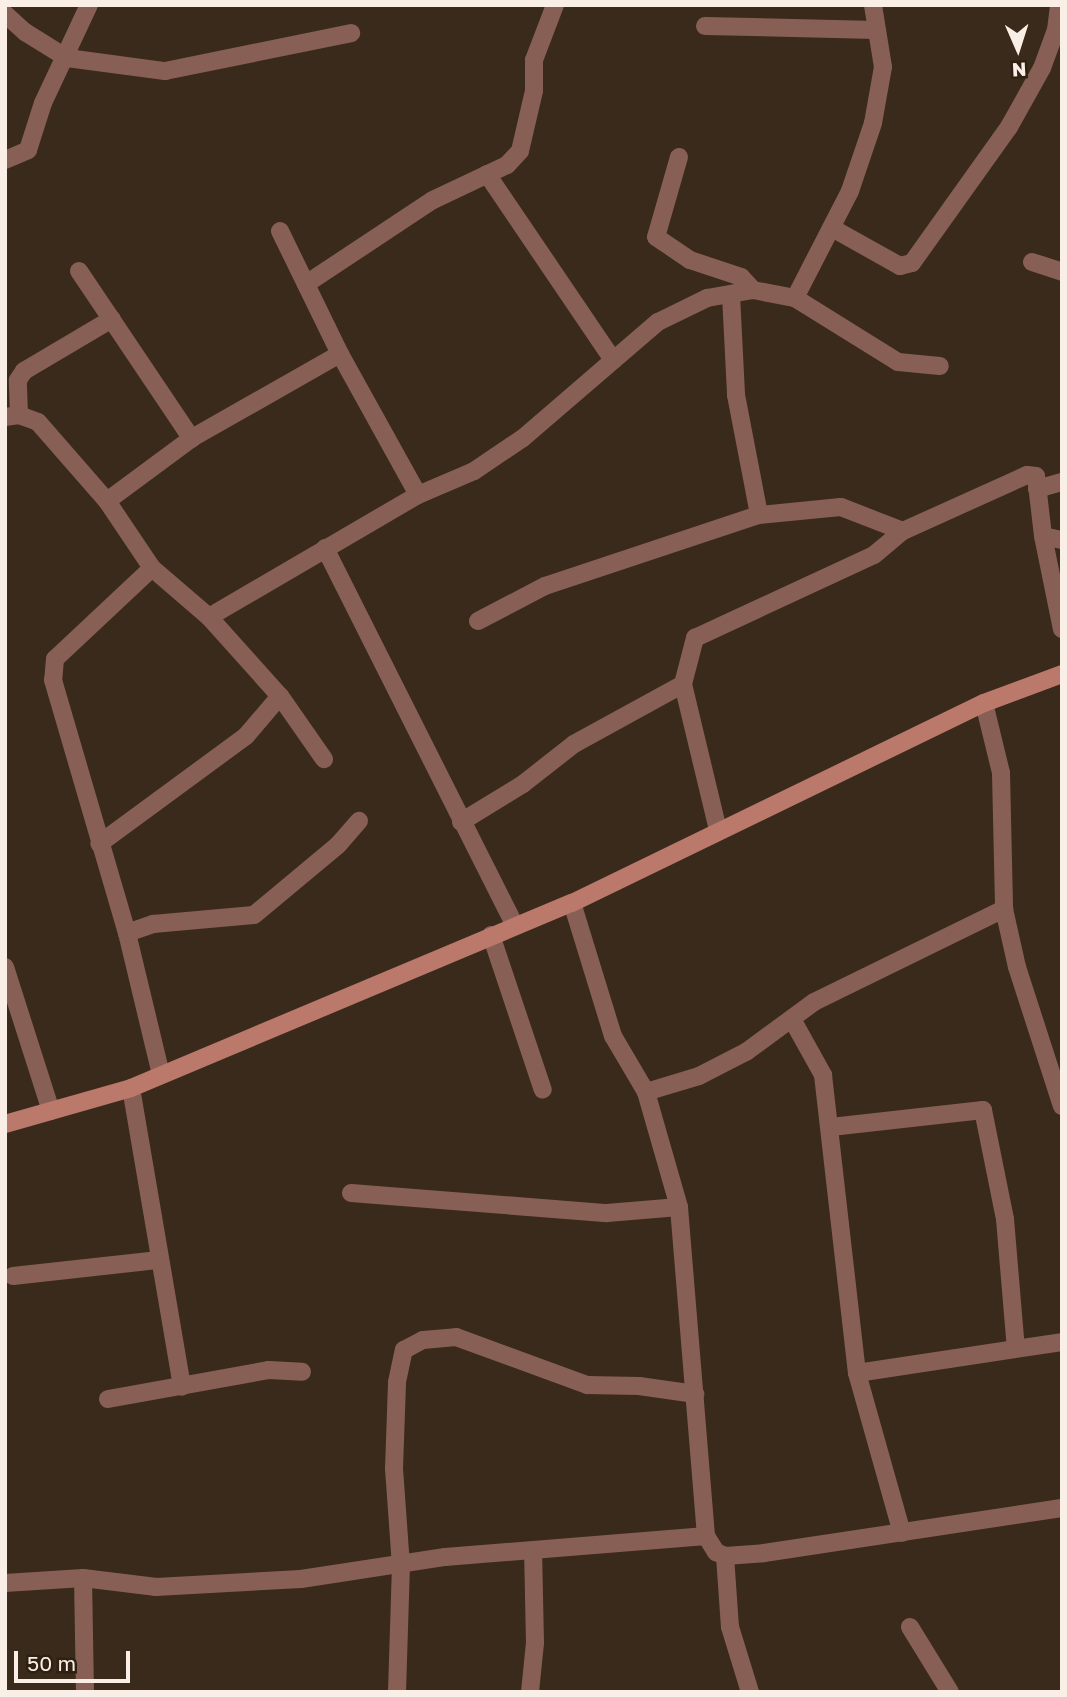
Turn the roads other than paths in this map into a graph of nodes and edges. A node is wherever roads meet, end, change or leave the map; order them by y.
1 (89, 5) edge
2 (555, 5) edge
3 (873, 5) edge
4 (1059, 5) edge
5 (5, 14) edge
6 (705, 26) dead end
7 (876, 30) junction
8 (351, 33) dead end
9 (68, 58) junction
10 (679, 157) dead end
11 (5, 160) edge
12 (487, 174) junction
13 (832, 228) junction
14 (280, 231) dead end
15 (1032, 262) dead end
16 (709, 265) junction
17 (79, 271) dead end
18 (1062, 272) edge
19 (306, 284) junction
20 (753, 290) junction
21 (723, 295) junction
22 (795, 298) junction
23 (112, 320) junction
24 (340, 355) junction
25 (613, 360) junction
26 (940, 366) dead end
27 (12, 416) edge
28 (192, 439) junction
29 (1062, 482) edge
30 (1037, 489) junction
31 (418, 495) junction
32 (107, 501) junction
33 (759, 514) junction
34 (902, 531) junction
35 (1043, 536) junction
36 (1062, 540) edge
37 (325, 548) junction
38 (152, 568) junction
39 (209, 617) junction
40 (478, 621) dead end
41 (1062, 629) edge
42 (1062, 674) edge
43 (683, 684) junction
44 (280, 696) junction
45 (984, 703) junction
46 (324, 759) dead end
47 (359, 821) dead end
48 (461, 822) junction
49 (718, 830) junction
50 (99, 844) junction
51 (572, 903) junction
52 (1004, 909) junction
53 (515, 926) junction
54 (127, 933) junction
55 (491, 935) junction
56 (5, 967) edge
57 (793, 1021) junction
58 (161, 1075) junction
59 (131, 1088) junction
60 (543, 1090) dead end
61 (646, 1091) junction
62 (1062, 1106) edge
63 (51, 1111) junction
64 (5, 1124) edge
65 (831, 1127) junction
66 (351, 1193) dead end
67 (679, 1207) junction
68 (159, 1260) junction
69 (13, 1276) dead end
70 (1062, 1342) edge
71 (1016, 1349) junction
72 (302, 1372) dead end
73 (857, 1373) junction
74 (182, 1387) junction
75 (695, 1394) junction
76 (108, 1399) dead end
77 (1062, 1508) edge
78 (902, 1533) junction
79 (706, 1535) junction
80 (533, 1550) junction
81 (725, 1556) junction
82 (401, 1566) junction
83 (83, 1578) junction
84 (5, 1583) edge
85 (910, 1627) dead end
86 (85, 1692) edge
87 (397, 1692) edge
88 (530, 1692) edge
89 (750, 1692) edge
90 (950, 1692) edge

1 - 9 street
2 - 12 street
3 - 7 street
4 - 13 street
5 - 9 street
6 - 7 street
7 - 13 street
8 - 9 street
9 - 11 street
10 - 16 street
12 - 19 street
12 - 25 street
13 - 22 street
14 - 19 street
15 - 18 street
16 - 20 street
16 - 21 street
17 - 23 street
19 - 24 street
20 - 21 street
20 - 22 street
21 - 25 street
21 - 33 street
22 - 26 street
23 - 27 street
23 - 28 street
24 - 28 street
24 - 31 street
25 - 31 street
27 - 32 street
28 - 32 street
29 - 30 street
30 - 34 street
30 - 35 street
31 - 37 street
32 - 38 street
33 - 34 street
33 - 40 street
34 - 43 street
35 - 36 street
35 - 41 street
37 - 39 street
37 - 48 street
38 - 39 street
38 - 50 street
39 - 44 street
42 - 45 street
43 - 48 street
43 - 49 street
44 - 46 street
44 - 50 street
45 - 49 street
45 - 52 street
47 - 54 street
48 - 53 street
49 - 51 street
50 - 54 street
51 - 53 street
51 - 61 street
52 - 57 street
52 - 62 street
53 - 55 street
54 - 58 street
55 - 58 street
55 - 60 street
56 - 63 street
57 - 61 street
57 - 65 street
58 - 59 street
59 - 63 street
59 - 68 street
61 - 67 street
63 - 64 street
65 - 71 street
65 - 73 street
66 - 67 street
67 - 75 street
68 - 69 street
68 - 74 street
70 - 71 street
71 - 73 street
72 - 74 street
73 - 78 street
74 - 76 street
75 - 79 street
75 - 82 street
77 - 78 street
78 - 81 street
79 - 80 street
79 - 81 street
80 - 82 street
80 - 88 street
81 - 89 street
82 - 83 street
82 - 87 street
83 - 84 street
83 - 86 street
85 - 90 street

